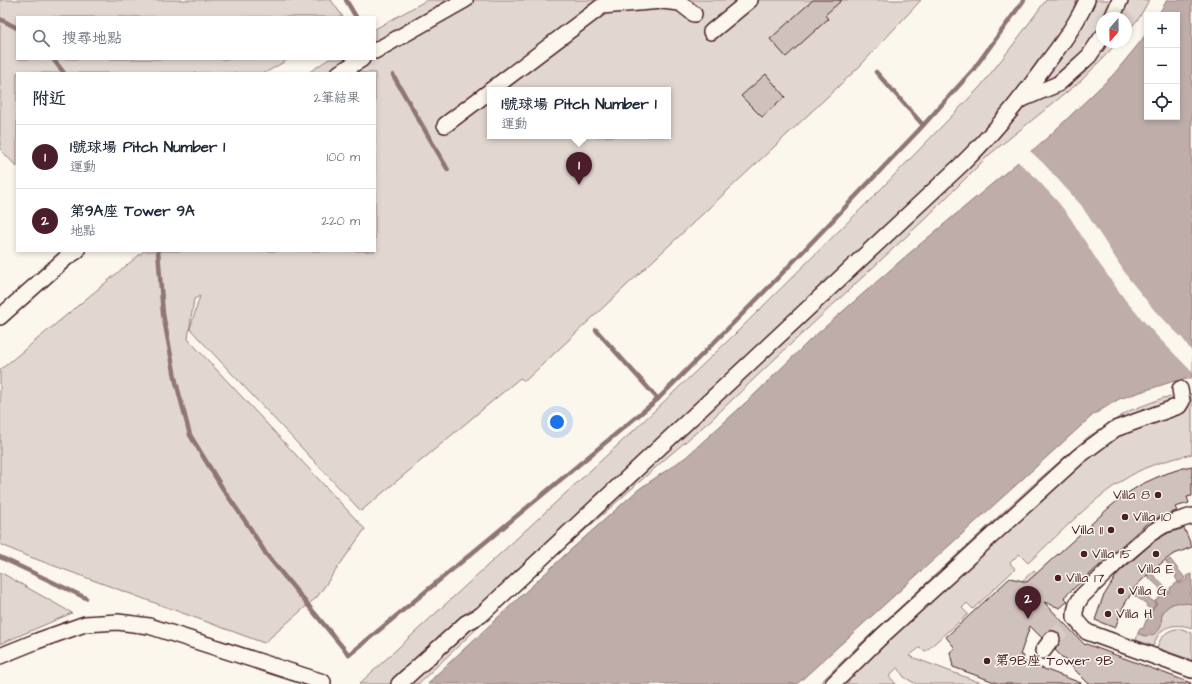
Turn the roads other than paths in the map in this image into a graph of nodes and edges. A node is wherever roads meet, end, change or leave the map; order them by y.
1 (465, 0) edge
2 (750, 0) edge
3 (1087, 0) edge
4 (1120, 0) edge
5 (1115, 12) edge
6 (694, 14) dead end
7 (711, 32) dead end
8 (1096, 46) edge
9 (376, 50) edge
10 (360, 60) edge
11 (341, 72) edge
12 (495, 87) edge
13 (487, 93) edge
14 (1020, 100) junction
15 (445, 125) dead end
16 (75, 252) edge
17 (0, 317) edge
18 (1180, 389) dead end
19 (1192, 516) edge
20 (0, 656) edge
21 (1192, 670) edge
22 (323, 682) dead end
23 (399, 684) edge
24 (833, 684) edge

1 - 9 street
2 - 7 street
3 - 14 street
4 - 5 street
6 - 12 street
8 - 14 street
10 - 11 street
13 - 15 street
14 - 23 street
16 - 17 street
18 - 24 street
19 - 21 street
20 - 22 street

